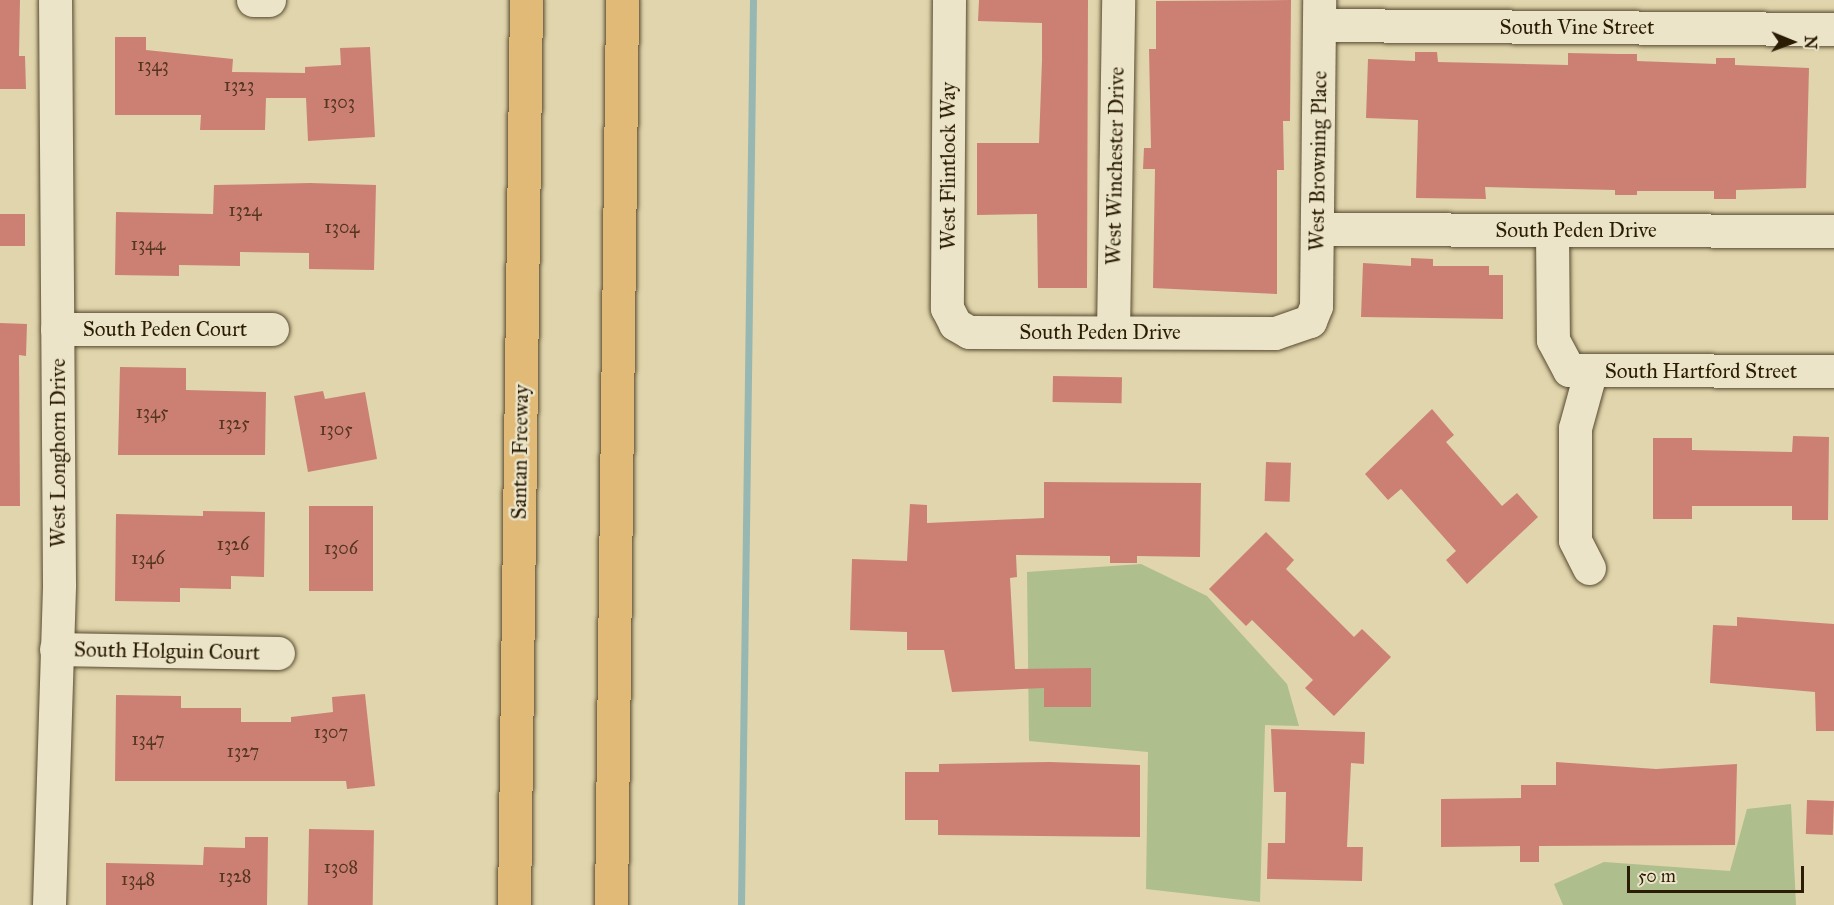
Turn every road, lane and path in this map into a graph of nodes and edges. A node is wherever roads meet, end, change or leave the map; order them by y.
1 (55, 0) edge
2 (254, 0) edge
3 (269, 0) edge
4 (526, 0) edge
5 (622, 0) edge
6 (949, 0) edge
7 (1118, 0) edge
8 (1319, 12) edge
9 (1834, 28) edge
10 (1317, 229) junction
11 (1552, 231) junction
12 (1834, 231) edge
13 (1310, 321) joint
14 (960, 328) joint
15 (57, 329) junction
16 (272, 330) dead end
17 (1113, 332) junction
18 (1580, 370) junction
19 (1834, 371) edge
20 (1589, 568) dead end
21 (56, 649) junction
22 (278, 653) dead end
23 (49, 905) edge
24 (514, 905) edge
25 (611, 905) edge

1 - 15 street, West Longhorn Drive
2 - 3 street
4 - 24 highway, Santan Freeway
5 - 25 highway
6 - 14 street, West Flintlock Way
7 - 17 street, West Winchester Drive
8 - 9 street, South Vine Street
8 - 10 street, West Browning Place
10 - 11 street, South Peden Drive
10 - 13 street, West Browning Place
11 - 12 street, South Peden Drive
11 - 18 street
13 - 17 street, South Peden Drive
14 - 17 street, South Peden Drive
15 - 16 street, South Peden Court
15 - 21 street, West Longhorn Drive
18 - 19 street, South Hartford Street
18 - 20 street
21 - 22 street, South Holguin Court
21 - 23 street, West Longhorn Drive

